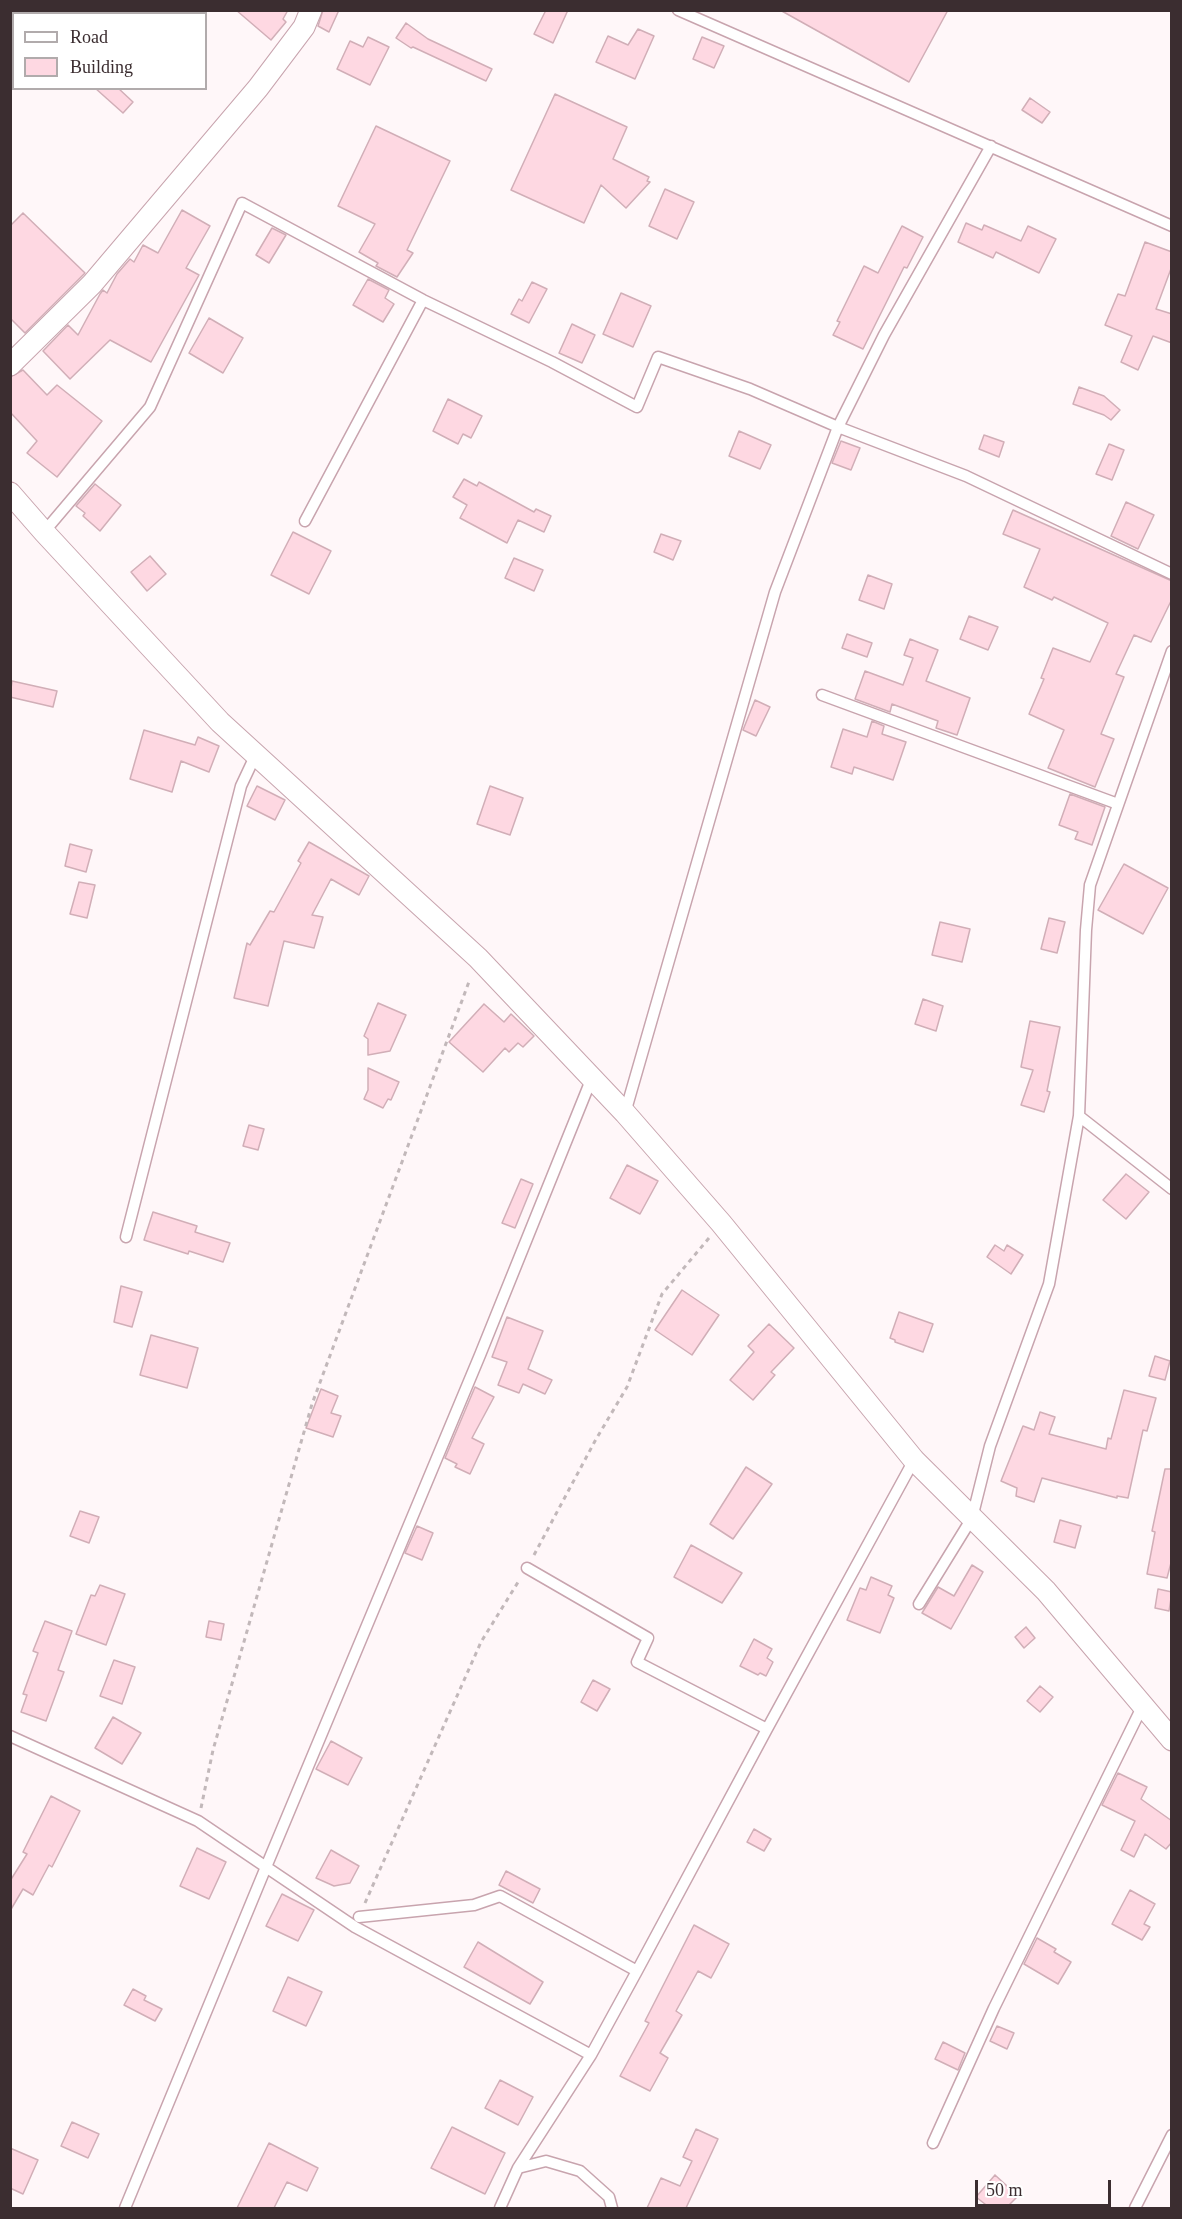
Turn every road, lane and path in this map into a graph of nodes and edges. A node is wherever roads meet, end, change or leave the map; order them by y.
1 (311, 10) edge
2 (678, 10) edge
3 (991, 146) junction
4 (1172, 226) edge
5 (423, 300) junction
6 (10, 365) edge
7 (838, 427) junction
8 (10, 493) edge
9 (305, 521) dead end
10 (44, 532) junction
11 (1172, 573) edge
12 (1172, 651) edge
13 (822, 695) dead end
14 (256, 754) junction
15 (1118, 804) junction
16 (478, 957) junction
17 (591, 1080) junction
18 (625, 1113) junction
19 (1079, 1116) junction
20 (1172, 1189) edge
21 (126, 1237) dead end
22 (914, 1460) junction
23 (972, 1518) junction
24 (527, 1568) dead end
25 (919, 1604) dead end
26 (1143, 1705) junction
27 (766, 1729) junction
28 (11, 1738) edge
29 (1172, 1740) edge
30 (198, 1821) junction
31 (266, 1867) junction
32 (359, 1917) dead end
33 (637, 1971) junction
34 (591, 2055) junction
35 (1172, 2135) edge
36 (933, 2143) dead end
37 (518, 2168) junction
38 (125, 2208) edge
39 (500, 2208) edge
40 (612, 2208) edge
41 (1135, 2208) edge

1 - 6 street
2 - 3 lane
3 - 4 lane
3 - 7 lane
5 - 7 lane
5 - 9 lane
5 - 10 lane
7 - 11 lane
7 - 18 lane
8 - 10 street
10 - 14 street
12 - 15 lane
13 - 15 lane
14 - 16 street
14 - 21 lane
15 - 19 lane
16 - 17 street
16 - 30 path
17 - 18 street
17 - 31 lane
18 - 22 street
19 - 20 lane
19 - 23 lane
22 - 23 street
22 - 27 lane
23 - 25 lane
23 - 26 street
24 - 27 lane
26 - 29 street
26 - 36 lane
27 - 33 lane
28 - 30 lane
30 - 31 lane
31 - 34 lane
31 - 38 lane
32 - 33 lane
33 - 34 lane
34 - 37 lane
35 - 41 lane
37 - 39 lane
37 - 40 lane

